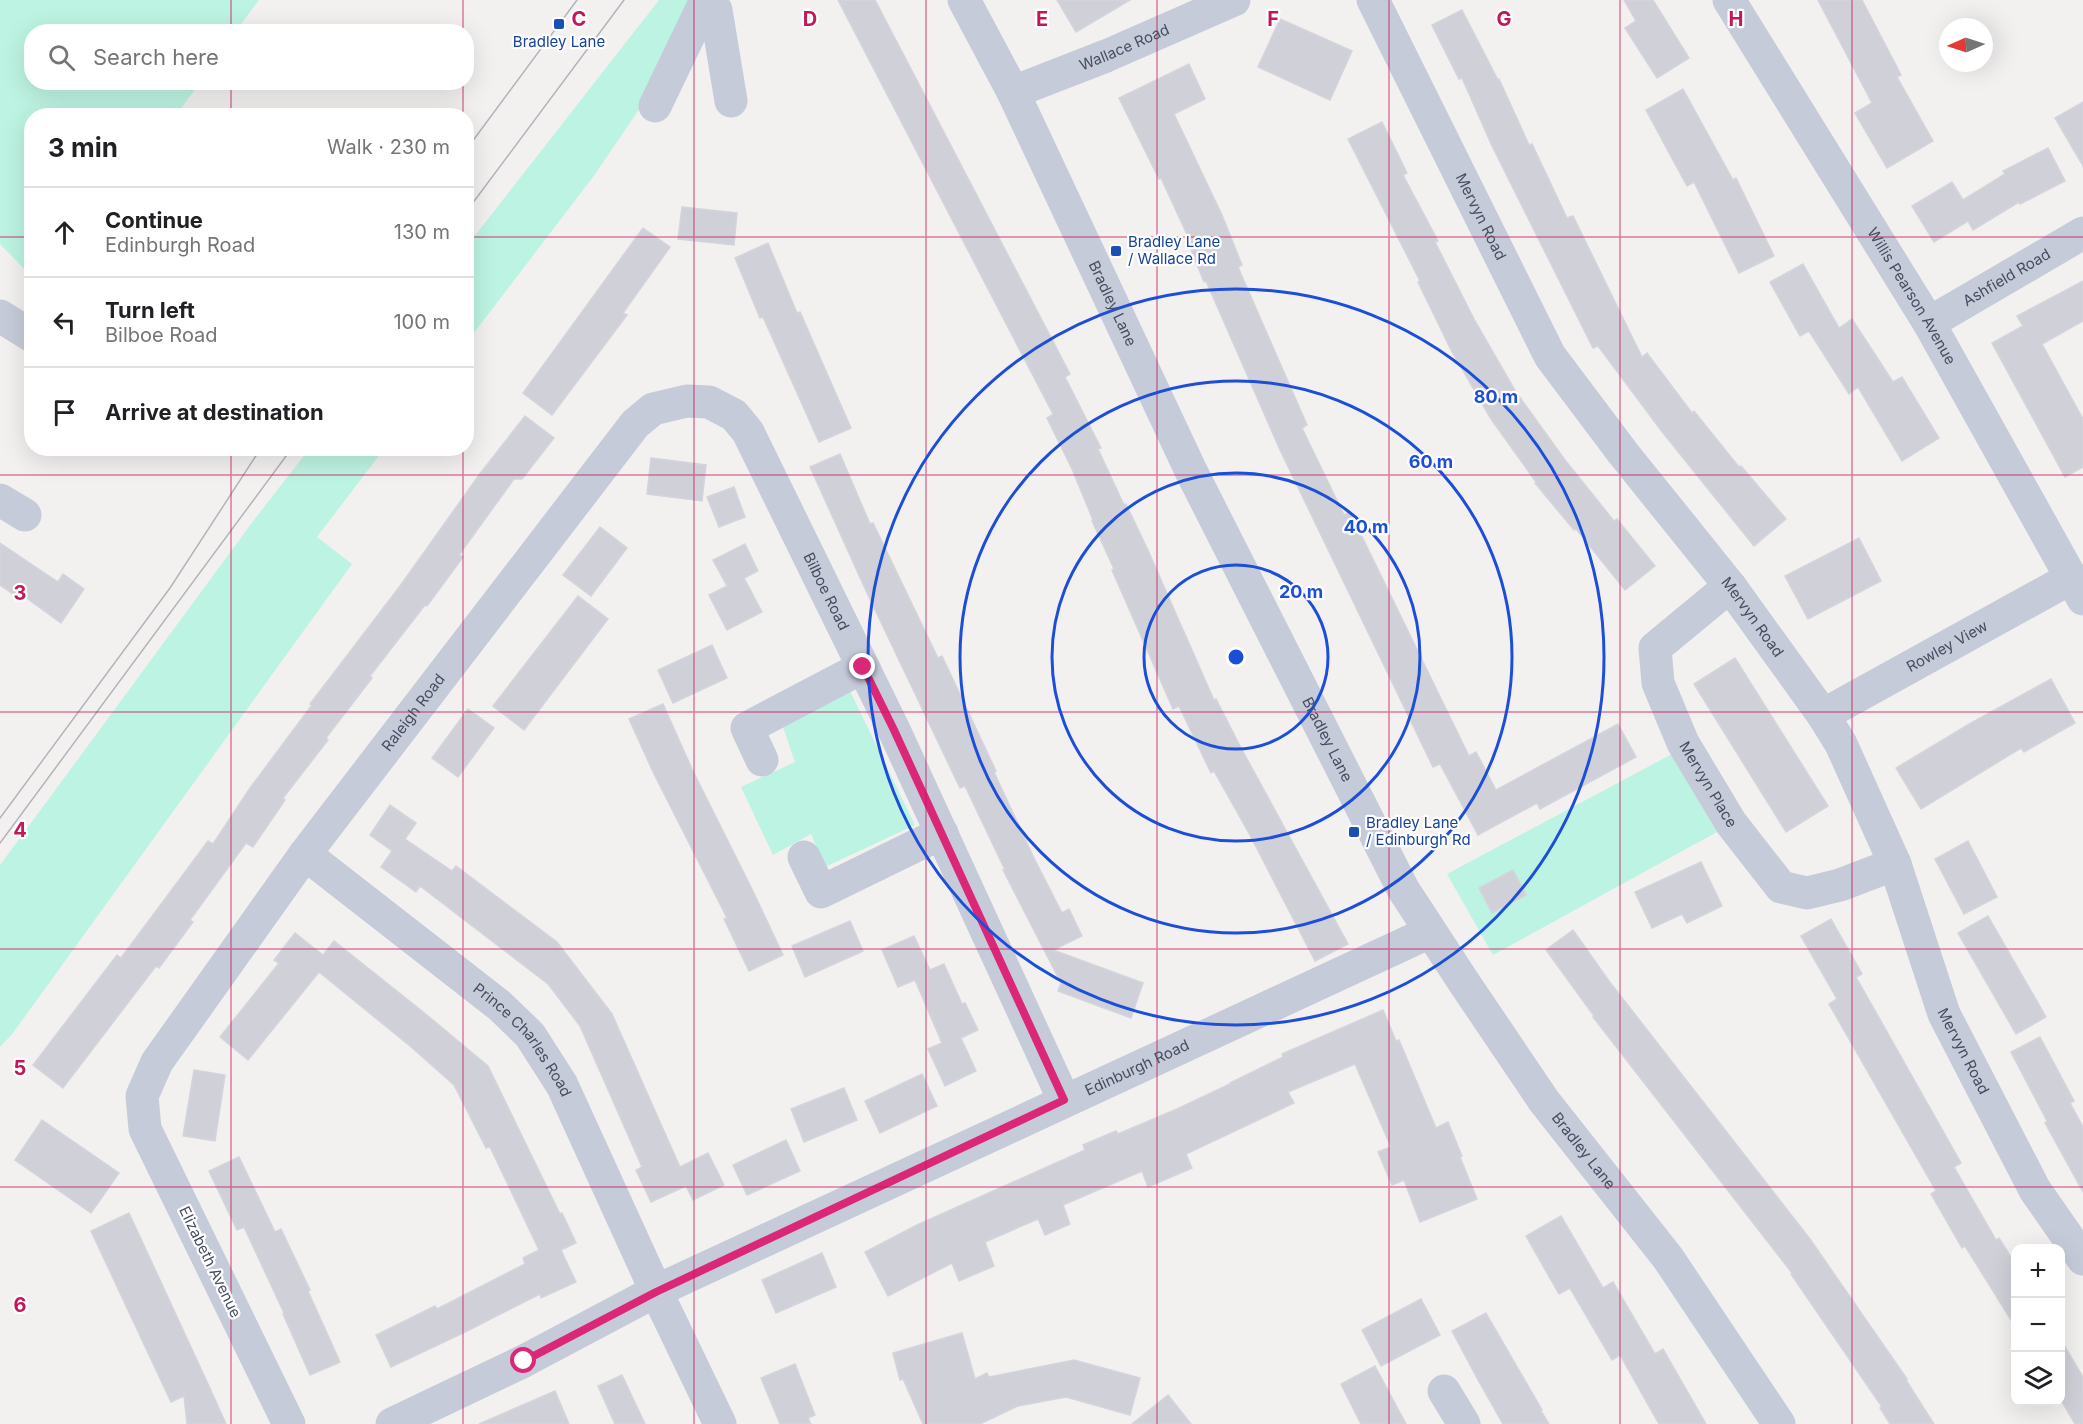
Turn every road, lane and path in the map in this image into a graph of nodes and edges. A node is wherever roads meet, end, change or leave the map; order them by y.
1 (708, 0) edge
2 (964, 0) edge
3 (1234, 0) edge
4 (1373, 0) edge
5 (1729, 0) edge
6 (1013, 92) junction
7 (731, 101) dead end
8 (655, 106) dead end
9 (2083, 233) edge
10 (0, 316) edge
11 (1929, 323) junction
12 (24, 331) edge
13 (734, 415) joint
14 (1730, 586) junction
15 (2077, 588) edge
16 (863, 667) junction
17 (1823, 715) junction
18 (762, 759) dead end
19 (942, 833) junction
20 (305, 854) junction
21 (804, 857) dead end
22 (1895, 864) junction
23 (1430, 932) junction
24 (142, 1096) joint
25 (1064, 1100) junction
26 (2083, 1259) edge
27 (656, 1292) junction
28 (1444, 1391) dead end
29 (289, 1424) edge
30 (392, 1424) edge
31 (720, 1424) edge
32 (1464, 1424) edge
33 (1779, 1424) edge

1 - 7 street
1 - 8 street
2 - 6 street, Bradley Lane
3 - 6 street, Wallace Road
4 - 14 street, Mervyn Road
5 - 11 street, Willis Pearson Avenue
6 - 23 street, Bradley Lane
9 - 11 street, Ashfield Road
10 - 12 street
11 - 15 street, Willis Pearson Avenue
13 - 16 street, Bilboe Road
13 - 20 street, Raleigh Road
14 - 17 street, Mervyn Road
14 - 22 street, Mervyn Place
15 - 17 street, Rowley View
16 - 18 street
16 - 19 street, Bilboe Road
17 - 22 street, Mervyn Road
19 - 21 street
19 - 25 street, Bilboe Road
20 - 24 street, Raleigh Road
20 - 27 street, Prince Charles Road
22 - 26 street, Mervyn Road
23 - 25 street, Edinburgh Road
23 - 33 street, Bradley Lane
24 - 29 street, Elizabeth Avenue
25 - 27 street, Edinburgh Road
27 - 30 street, Edinburgh Road
27 - 31 street, Prince Charles Road
28 - 32 street

